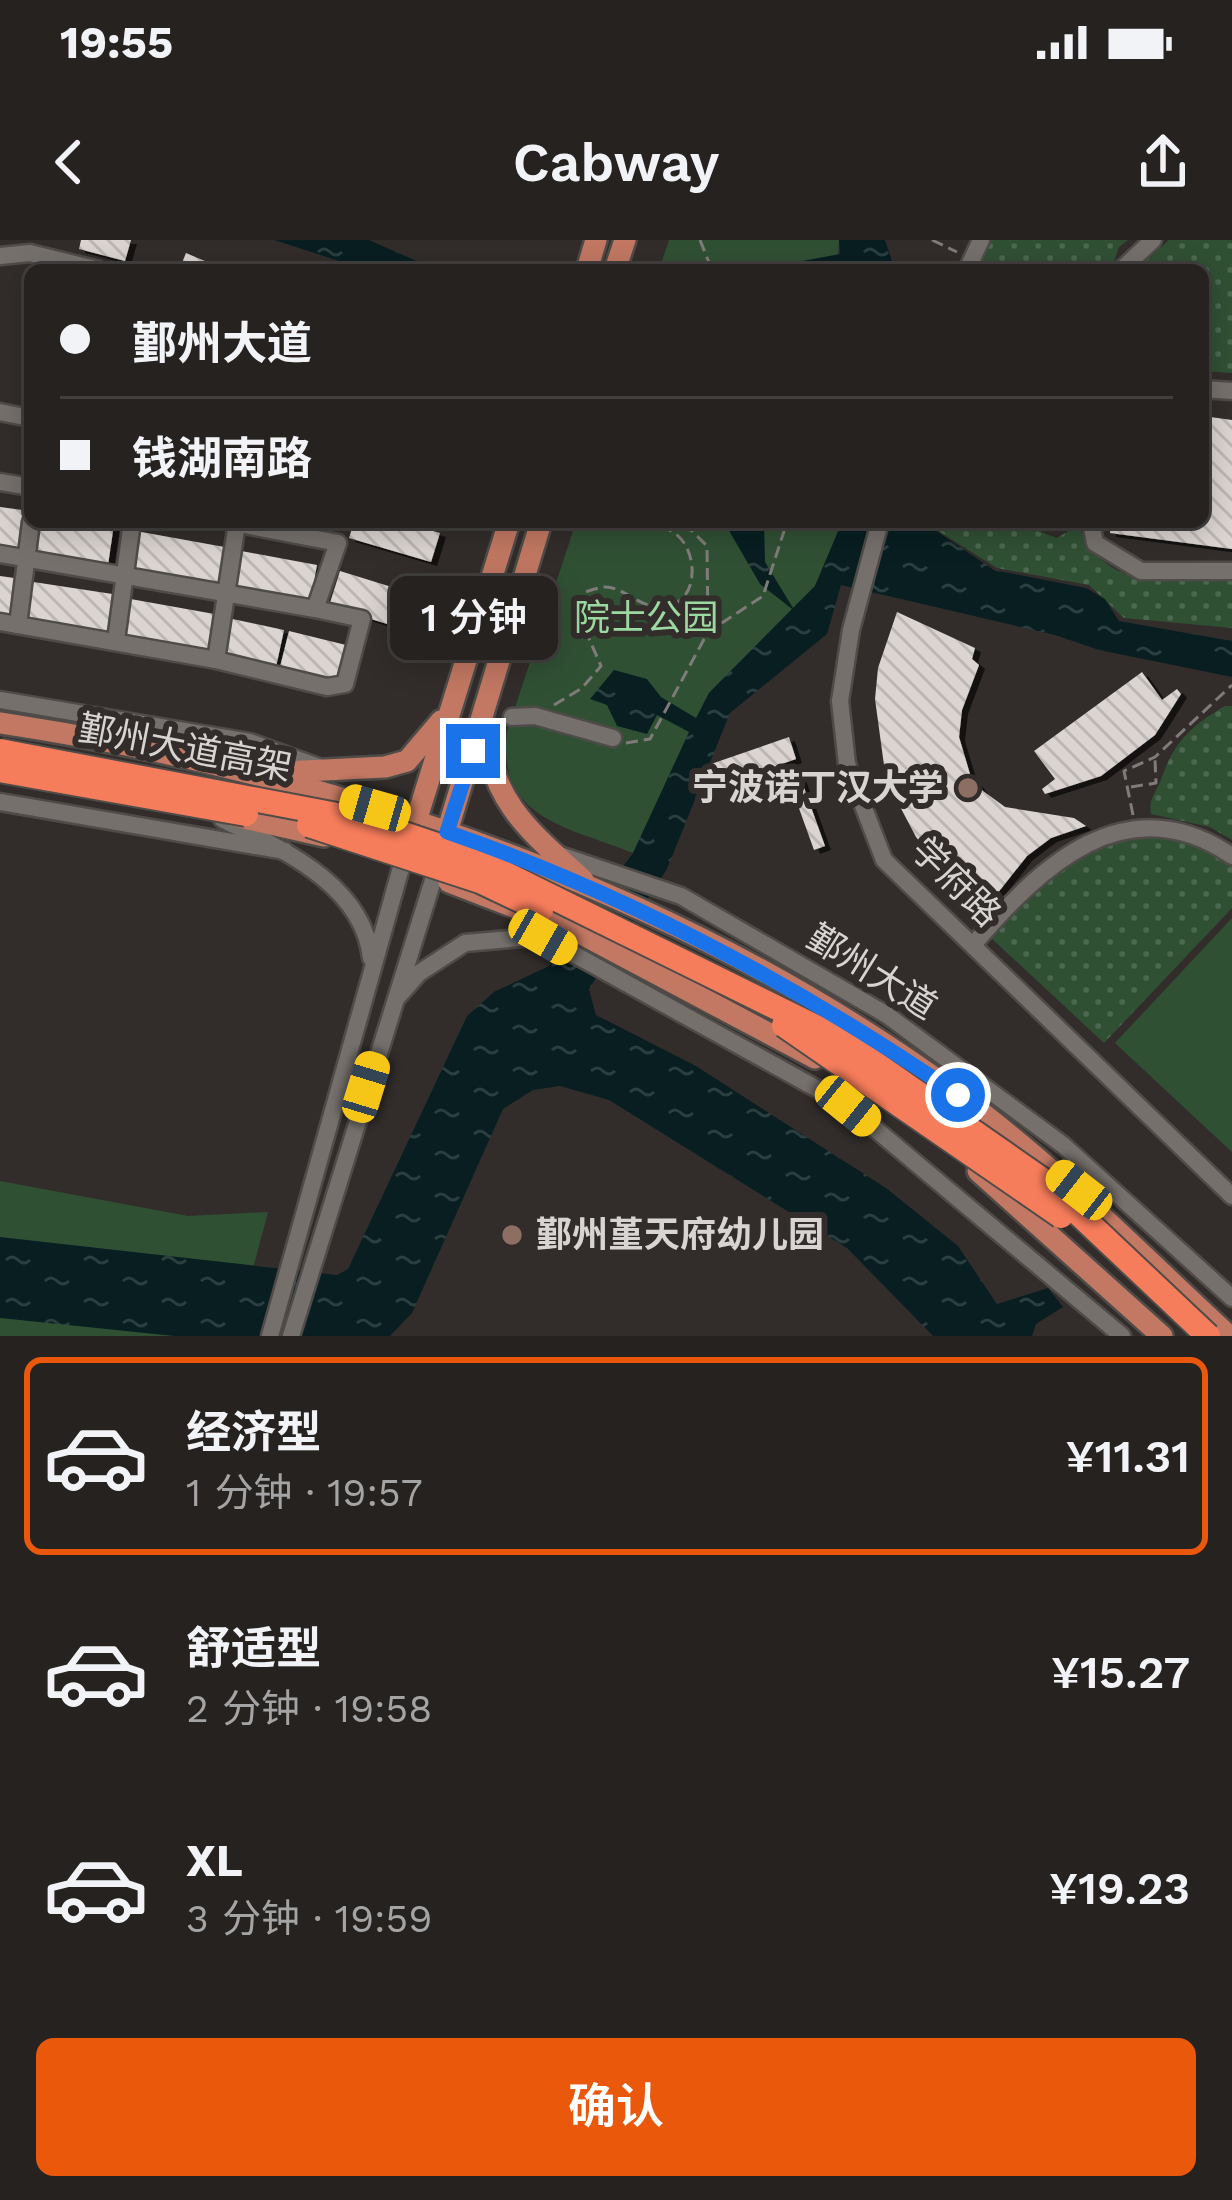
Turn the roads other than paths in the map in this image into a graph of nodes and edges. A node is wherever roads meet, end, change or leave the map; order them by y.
1 (981, 240) edge
2 (1153, 240) edge
3 (0, 256) edge
4 (75, 264) edge
5 (970, 264) edge
6 (1127, 264) edge
7 (30, 528) edge
8 (131, 528) edge
9 (232, 528) edge
10 (259, 528) edge
11 (343, 528) edge
12 (507, 528) edge
13 (539, 528) edge
14 (878, 528) edge
15 (1092, 528) edge
16 (338, 543) junction
17 (0, 554) edge
18 (25, 559) junction
19 (1232, 571) edge
20 (124, 576) junction
21 (226, 593) junction
22 (315, 609) junction
23 (9, 624) edge
24 (116, 640) junction
25 (216, 660) junction
26 (0, 700) edge
27 (452, 706) junction
28 (512, 717) dead end
29 (482, 720) junction
30 (0, 723) edge
31 (614, 738) road end
32 (0, 751) edge
33 (320, 768) junction
34 (0, 773) edge
35 (251, 774) junction
36 (0, 802) edge
37 (205, 811) junction
38 (416, 820) junction
39 (447, 832) junction
40 (285, 851) junction
41 (554, 853) junction
42 (1232, 856) edge
43 (402, 864) junction
44 (434, 877) junction
45 (596, 892) junction
46 (574, 930) junction
47 (543, 937) junction
48 (973, 945) junction
49 (372, 964) junction
50 (391, 1004) junction
51 (1232, 1196) edge
52 (1232, 1298) edge
53 (270, 1336) edge
54 (292, 1336) edge
55 (1122, 1336) edge
56 (1162, 1336) edge
57 (1190, 1336) edge
58 (1208, 1336) edge
59 (1228, 1336) edge

1 - 5 street
2 - 6 street
3 - 4 street
7 - 18 street
8 - 20 street
9 - 21 street
10 - 16 street
11 - 16 street
12 - 27 main road
13 - 29 main road
14 - 48 street, 学府路
15 - 19 street
16 - 22 street
17 - 18 street
18 - 20 street
18 - 23 street
20 - 21 street
20 - 24 street
21 - 22 street
21 - 25 street
22 - 25 street
23 - 24 street
24 - 25 street
26 - 33 street
27 - 33 main road
27 - 38 main road
28 - 31 street
29 - 39 main road
29 - 41 main road
30 - 35 main road, 鄞州大道
32 - 58 highway, 鄞州大道高架, bridge
33 - 35 main road
34 - 37 main road
34 - 57 highway, 鄞州大道高架, bridge
35 - 38 main road, 鄞州大道
36 - 40 street
37 - 40 street
37 - 43 main road
38 - 39 main road, 鄞州大道
38 - 43 main road
39 - 44 main road
39 - 45 main road, 鄞州大道
40 - 49 street
41 - 45 main road
41 - 52 street, 鄞州大道
42 - 48 street
43 - 44 main road
43 - 49 street
44 - 46 main road
44 - 50 street
45 - 59 main road, 鄞州大道
46 - 47 street
46 - 56 main road
47 - 50 street
47 - 55 street
48 - 51 street, 学府路
49 - 53 street
50 - 54 street

